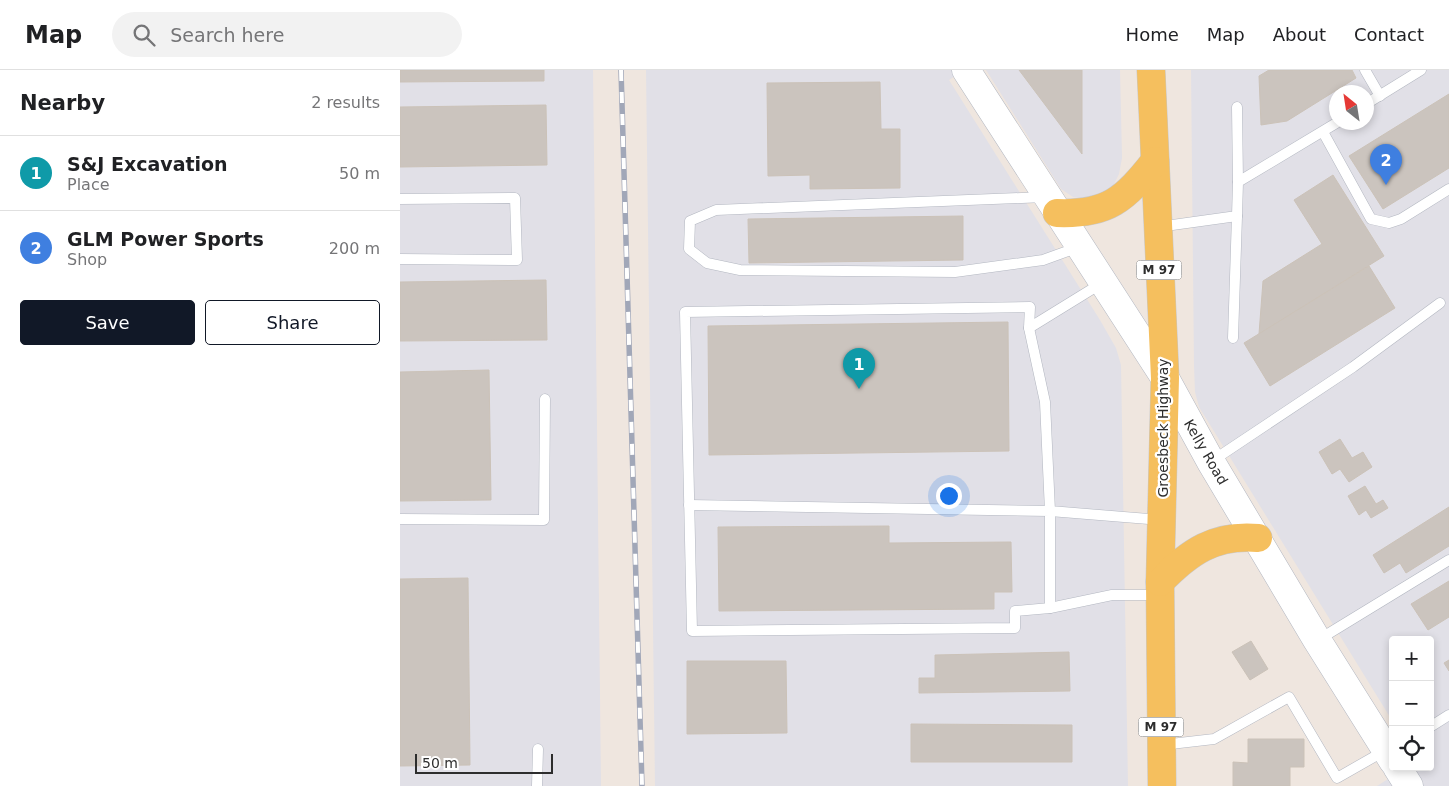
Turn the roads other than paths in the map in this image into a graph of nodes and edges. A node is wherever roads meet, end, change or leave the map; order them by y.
1 (966, 70) edge
2 (1151, 70) edge
3 (1365, 70) edge
4 (1421, 70) edge
5 (1380, 96) junction
6 (1374, 99) edge
7 (1236, 107) dead end
8 (1329, 128) edge
9 (1323, 132) junction
10 (1155, 161) junction
11 (1238, 182) junction
12 (1449, 189) edge
13 (400, 199) edge
14 (1051, 205) junction
15 (1237, 216) junction
16 (1157, 227) junction
17 (1080, 247) junction
18 (400, 259) edge
19 (1102, 282) junction
20 (1440, 303) dead end
21 (1029, 328) junction
22 (1233, 338) dead end
23 (1165, 378) junction
24 (545, 399) dead end
25 (1211, 462) junction
26 (689, 504) junction
27 (1050, 511) junction
28 (400, 519) edge
29 (1162, 521) junction
30 (1258, 538) junction
31 (1449, 560) edge
32 (1160, 588) junction
33 (1050, 608) junction
34 (1317, 640) junction
35 (1449, 715) edge
36 (1432, 726) edge
37 (1161, 745) junction
38 (538, 749) dead end
39 (1389, 751) edge
40 (1389, 757) edge
41 (1400, 771) edge
42 (537, 786) edge
43 (1162, 786) edge
44 (1409, 786) edge

1 - 14 street, Kelly Road
2 - 10 main road, Groesbeck Highway / M 97
3 - 5 lane
4 - 5 lane
5 - 6 lane
7 - 11 lane
8 - 9 lane
9 - 11 lane
9 - 12 lane
10 - 14 main road
10 - 16 main road, Groesbeck Highway / M 97
11 - 15 lane
13 - 18 lane
14 - 17 street, Kelly Road
14 - 17 lane
15 - 16 lane
15 - 22 lane
16 - 23 main road, Groesbeck Highway / M 97
17 - 19 street, Kelly Road
19 - 21 lane
19 - 23 street, Kelly Road
20 - 25 lane
21 - 26 lane
21 - 27 lane
23 - 25 street, Kelly Road
23 - 29 main road, Groesbeck Highway / M 97
24 - 28 lane
25 - 30 street, Kelly Road
26 - 27 lane
26 - 33 lane
27 - 29 lane
27 - 33 lane
29 - 32 main road, Groesbeck Highway / M 97
30 - 32 main road
30 - 34 street, Kelly Road
31 - 34 lane
32 - 33 lane
32 - 37 main road, Groesbeck Highway / M 97
34 - 39 street, Kelly Road
35 - 36 lane
37 - 40 lane
37 - 43 main road, Groesbeck Highway / M 97
38 - 42 lane
41 - 44 street, Kelly Road

